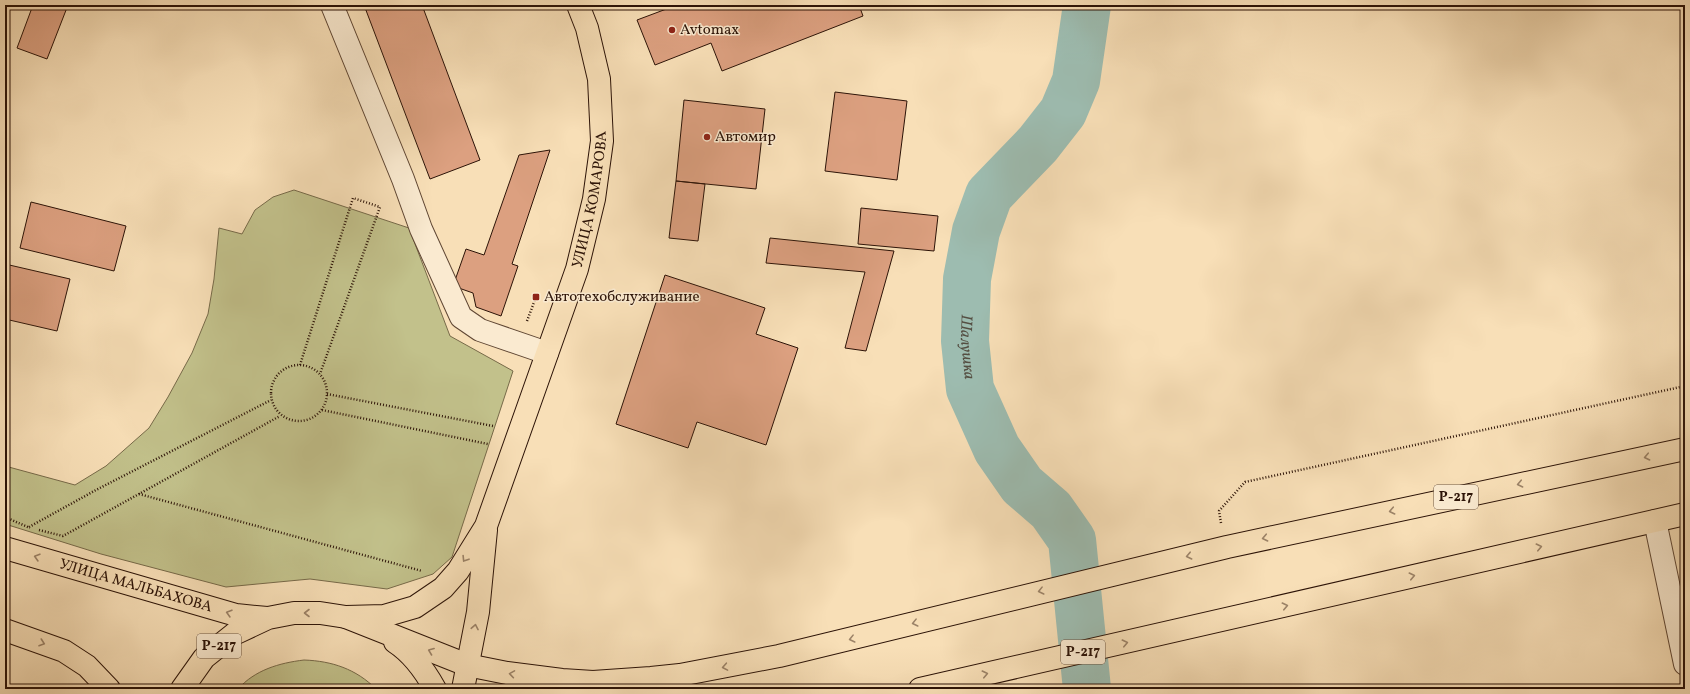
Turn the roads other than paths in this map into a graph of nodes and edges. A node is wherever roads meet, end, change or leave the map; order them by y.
1 (332, 5) edge
2 (578, 5) edge
3 (547, 353) junction
4 (1685, 449) edge
5 (1685, 514) edge
6 (1655, 521) junction
7 (486, 526) junction
8 (5, 548) edge
9 (346, 617) junction
10 (268, 618) junction
11 (372, 626) junction
12 (5, 630) edge
13 (1685, 664) edge
14 (467, 665) junction
15 (109, 689) edge
16 (182, 689) edge
17 (435, 689) edge
18 (463, 689) edge
19 (920, 689) edge

1 - 3 lane
2 - 3 main road, УЛИЦА КОМАРОВА
3 - 7 main road, УЛИЦА КОМАРОВА
4 -> 14 main road, Р-217
5 - 6 main road, Р-217
6 - 13 lane
19 -> 6 main road, Р-217
7 -> 9 main road
14 -> 7 main road
10 -> 8 main road, УЛИЦА МАЛЬБАХОВА
9 -> 10 main road, Р-217
9 - 11 main road, Р-217
10 - 16 main road, Р-217
14 -> 11 main road
11 - 17 main road, Р-217
12 -> 15 main road
14 - 18 main road

